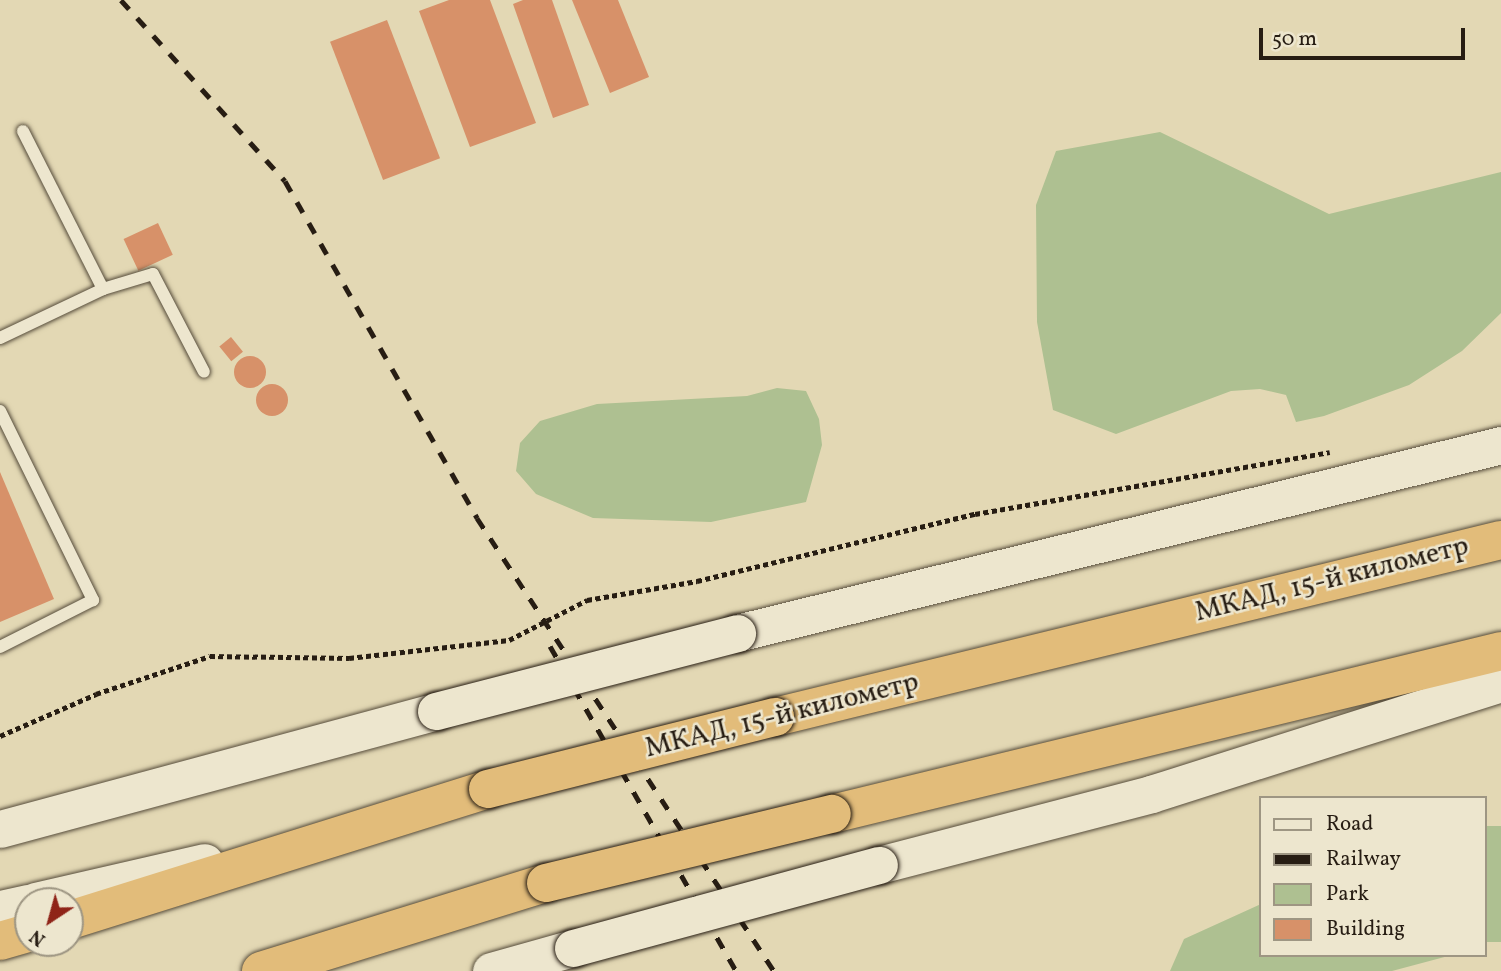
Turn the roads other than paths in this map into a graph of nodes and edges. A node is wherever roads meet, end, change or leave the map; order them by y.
1 (23, 131) dead end
2 (103, 289) junction
3 (0, 338) edge
4 (204, 372) dead end
5 (0, 411) edge
6 (1501, 445) edge
7 (1501, 540) edge
8 (0, 647) edge
9 (1501, 650) edge
10 (1501, 683) edge
11 (400, 816) junction
12 (0, 829) edge
13 (84, 890) edge
14 (84, 915) edge
15 (261, 971) edge
16 (491, 971) edge

1 - 2 lane
2 - 3 lane
2 - 4 lane
5 - 8 lane
6 - 12 main road, bridge
7 - 11 highway, МКАД, 15-й километр, bridge
9 - 15 highway, bridge
10 - 16 main road, bridge
11 - 13 main road
11 - 14 highway, МКАД, 15-й километр

